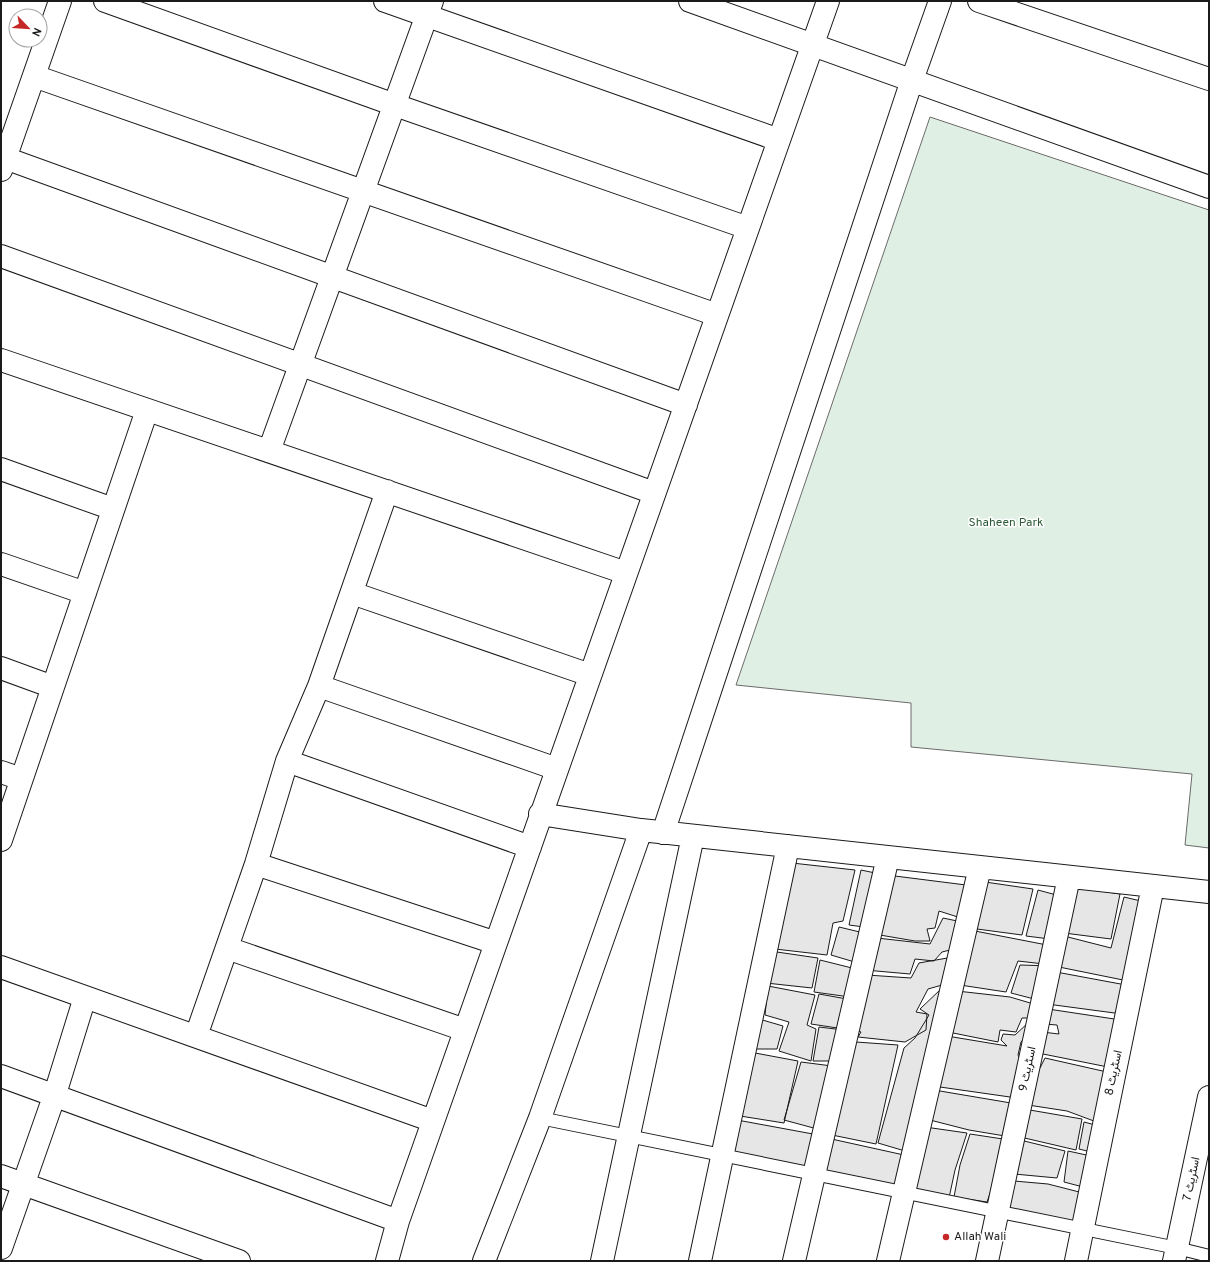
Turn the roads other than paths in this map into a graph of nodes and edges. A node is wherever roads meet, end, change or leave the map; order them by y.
1 (60, 1) edge
2 (106, 1) edge
3 (385, 1) edge
4 (690, 1) edge
5 (828, 1) edge
6 (940, 1) edge
7 (979, 1) edge
8 (430, 8) edge
9 (812, 44) junction
10 (34, 76) junction
11 (1209, 79) edge
12 (912, 80) junction
13 (394, 105) junction
14 (779, 140) junction
15 (3, 164) edge
16 (1209, 187) edge
17 (363, 191) junction
18 (748, 228) junction
19 (1, 256) edge
20 (332, 276) junction
21 (717, 315) junction
22 (1, 360) edge
23 (299, 364) junction
24 (686, 405) junction
25 (147, 410) junction
26 (269, 451) junction
27 (1, 469) edge
28 (387, 491) junction
29 (654, 493) junction
30 (113, 509) junction
31 (1, 564) edge
32 (626, 573) junction
33 (85, 593) junction
34 (352, 593) junction
35 (1, 668) edge
36 (590, 675) junction
37 (53, 686) junction
38 (319, 686) junction
39 (287, 762) junction
40 (557, 769) junction
41 (1, 772) edge
42 (21, 779) junction
43 (540, 814) junction
44 (641, 830) junction
45 (663, 833) junction
46 (693, 836) junction
47 (1, 840) edge
48 (788, 846) junction
49 (530, 847) junction
50 (888, 857) junction
51 (256, 864) junction
52 (980, 867) junction
53 (1069, 877) junction
54 (1153, 886) junction
55 (1209, 892) edge
56 (496, 943) junction
57 (227, 948) junction
58 (1, 967) edge
59 (85, 997) junction
60 (465, 1030) junction
61 (196, 1036) junction
62 (1, 1076) edge
63 (55, 1094) junction
64 (1209, 1097) edge
65 (540, 1118) junction
66 (433, 1121) junction
67 (629, 1136) junction
68 (722, 1155) junction
69 (814, 1174) junction
70 (1, 1176) edge
71 (23, 1183) junction
72 (904, 1192) junction
73 (998, 1211) junction
74 (398, 1221) junction
75 (1083, 1228) junction
76 (1, 1248) edge
77 (1176, 1254) edge
78 (1209, 1256) edge
79 (240, 1261) edge
80 (387, 1261) edge
81 (484, 1261) edge
82 (602, 1261) edge
83 (700, 1261) edge
84 (794, 1261) edge
85 (888, 1261) edge
86 (987, 1261) edge
87 (1076, 1261) edge

1 - 10 street
2 - 13 street
3 - 8 street
4 - 9 street
5 - 9 street
6 - 12 street
7 - 11 street
8 - 13 street
8 - 14 street
9 - 12 street
9 - 14 street
10 - 15 street
10 - 17 street
12 - 16 street
12 - 45 street
13 - 17 street
13 - 18 street
14 - 18 street
15 - 20 street
17 - 20 street
17 - 21 street
18 - 21 street
19 - 23 street
20 - 23 street
20 - 24 street
21 - 24 street
22 - 25 street
23 - 26 street
23 - 29 street
24 - 29 street
25 - 26 street
25 - 30 street
26 - 28 street
27 - 30 street
28 - 32 street
28 - 34 street
29 - 32 street
30 - 33 street
31 - 33 street
32 - 36 street
33 - 37 street
34 - 36 street
34 - 38 street
35 - 37 street
36 - 40 street
37 - 42 street
38 - 39 street
38 - 40 street
39 - 49 street
39 - 51 street
40 - 43 street
41 - 42 street
42 - 47 street
43 - 44 street
43 - 49 street
44 - 45 street
44 - 65 street
45 - 46 street
46 - 48 street
46 - 67 street
48 - 50 street
48 - 68 street
49 - 56 street
50 - 52 street
50 - 69 street
51 - 56 street
51 - 57 street
52 - 53 street
52 - 72 street
53 - 54 street
53 - 73 street, اسٹریٹ 9
54 - 55 street
54 - 75 street, اسٹریٹ 8
56 - 60 street
57 - 60 street
57 - 61 street
58 - 59 street
59 - 61 street
59 - 63 street
60 - 66 street
61 - 66 street
62 - 63 street
63 - 71 street
63 - 74 street
64 - 77 street, اسٹریٹ 7
65 - 67 lane
65 - 81 street
66 - 74 street
67 - 68 lane
67 - 82 street
68 - 69 lane
68 - 83 street
69 - 72 lane
69 - 84 street
70 - 71 street
71 - 76 street
71 - 79 street
72 - 73 lane
72 - 85 street
73 - 75 lane
73 - 86 street, اسٹریٹ 9
74 - 80 street
75 - 77 lane
75 - 87 street, اسٹریٹ 8
77 - 78 lane

